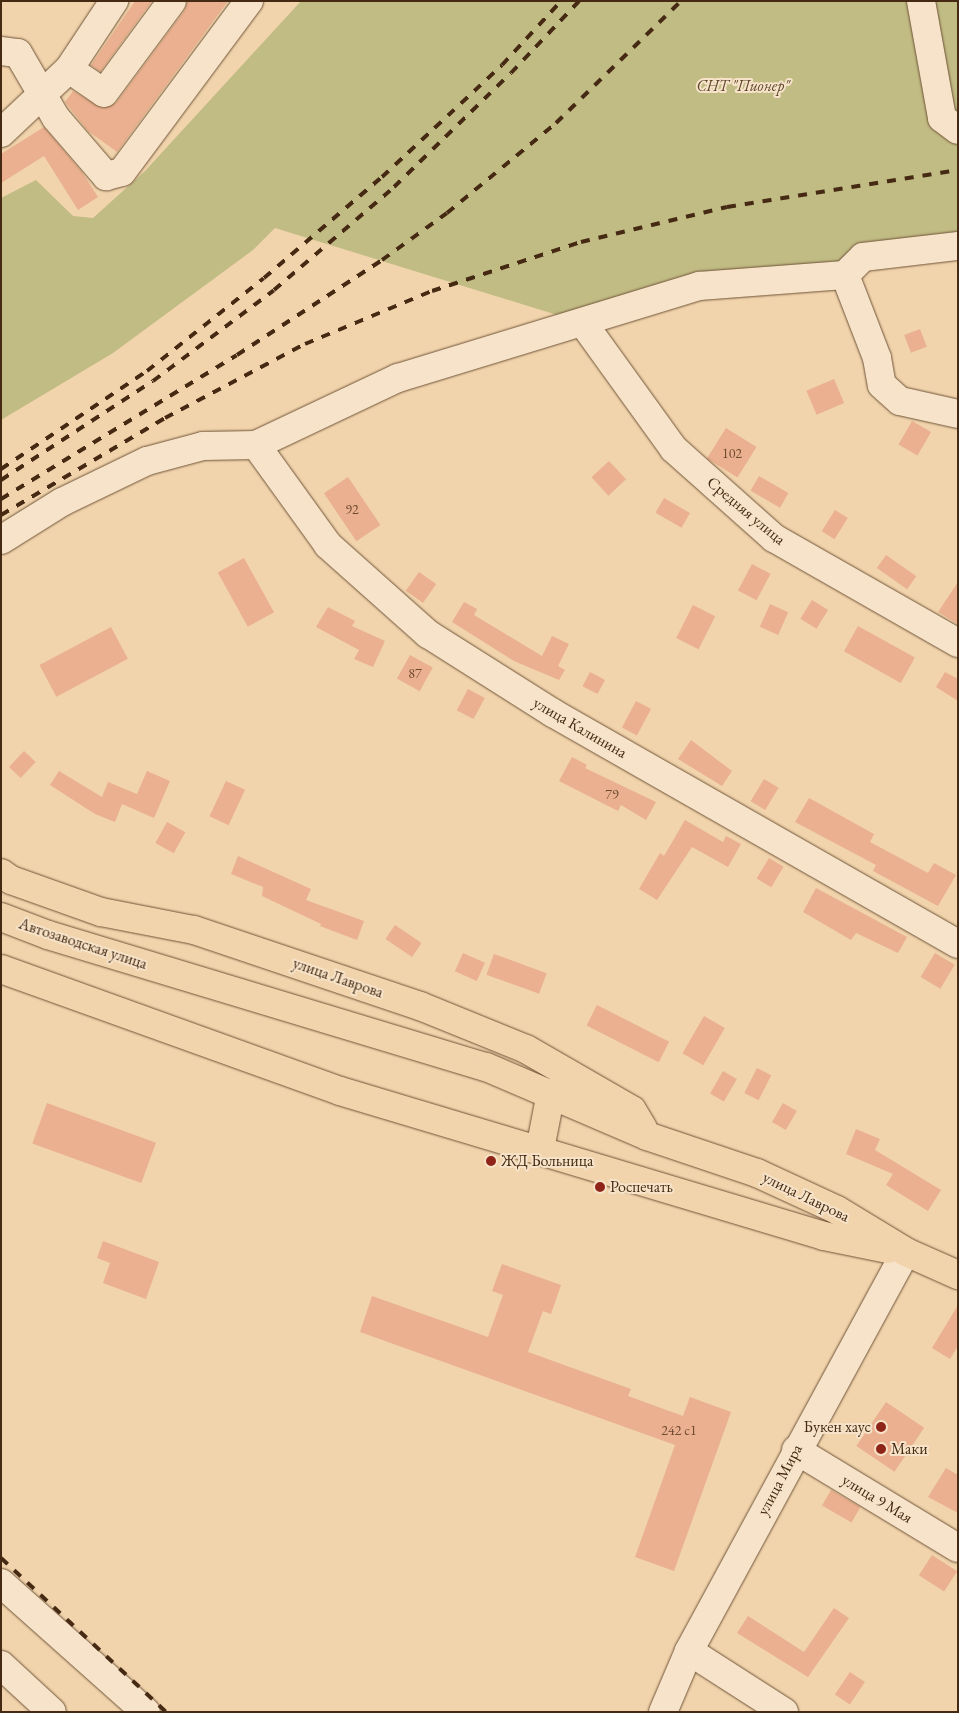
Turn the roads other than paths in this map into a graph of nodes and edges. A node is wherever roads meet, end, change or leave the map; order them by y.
1 (114, 1) edge
2 (172, 1) edge
3 (249, 1) edge
4 (921, 1) edge
5 (1, 52) edge
6 (69, 69) junction
7 (43, 96) junction
8 (958, 130) edge
9 (1, 133) edge
10 (958, 246) edge
11 (846, 275) junction
12 (583, 323) junction
13 (958, 414) edge
14 (256, 445) junction
15 (1, 540) edge
16 (958, 644) edge
17 (1, 873) edge
18 (1, 917) edge
19 (958, 944) edge
20 (1, 968) edge
21 (164, 970) joint
22 (551, 1093) junction
23 (648, 1136) junction
24 (540, 1149) junction
25 (906, 1252) junction
26 (958, 1275) edge
27 (796, 1450) junction
28 (958, 1548) edge
29 (1, 1583) edge
30 (689, 1651) junction
31 (1, 1665) edge
32 (52, 1712) edge
33 (146, 1712) edge
34 (663, 1712) edge
35 (784, 1712) edge

1 - 6 street
2 - 6 street
3 - 7 street
4 - 8 street
5 - 7 street
6 - 7 street
7 - 9 street
10 - 11 street
11 - 12 street
11 - 13 street
12 - 14 street
12 - 16 street, Средняя улица
14 - 15 street
14 - 19 street, улица Калинина
17 - 23 main road, улица Лаврова
18 - 21 main road, Автозаводская улица
20 - 24 main road
21 - 22 main road, улица Лаврова
22 - 23 main road, улица Лаврова
22 - 24 main road
23 - 25 main road, улица Лаврова
24 - 25 main road
25 - 26 main road, улица Лаврова
25 - 27 street, улица Мира
27 - 28 street, улица 9 Мая
27 - 30 street, улица Мира
29 - 33 street
30 - 34 street, улица Мира
30 - 35 street
31 - 32 street

